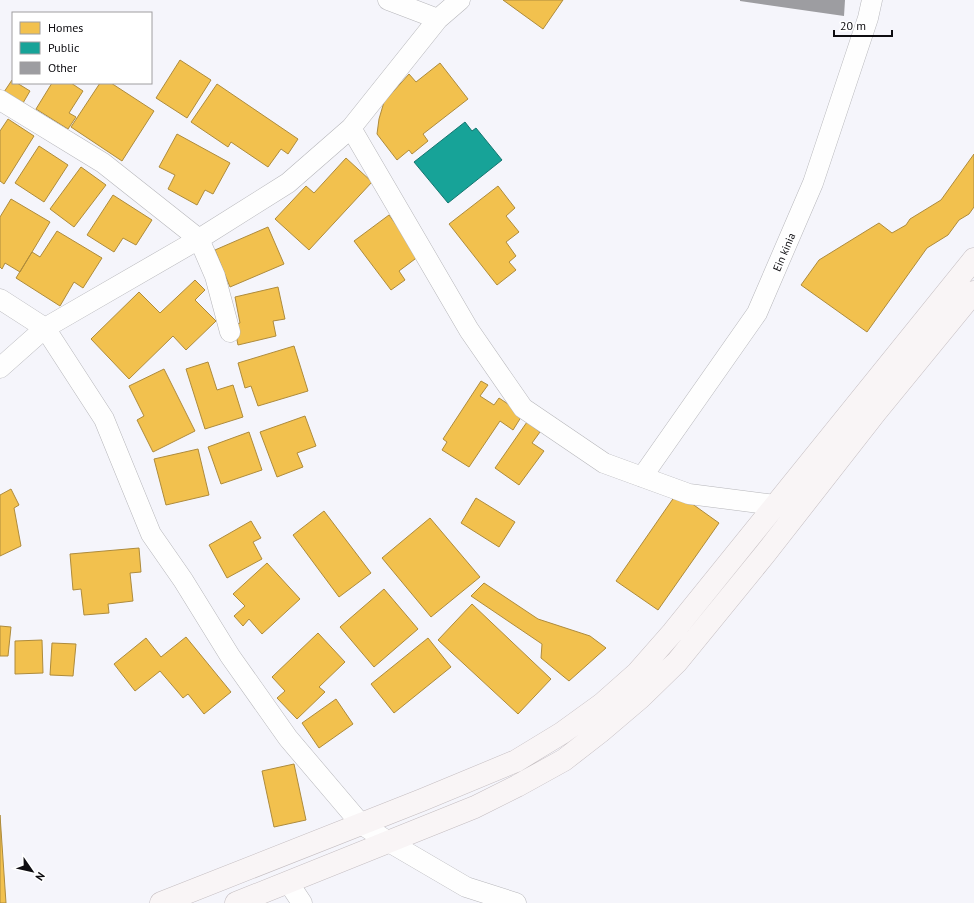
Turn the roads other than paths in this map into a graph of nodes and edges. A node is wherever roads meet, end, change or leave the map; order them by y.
1 (388, 0) edge
2 (460, 0) edge
3 (872, 0) edge
4 (438, 19) junction
5 (0, 100) edge
6 (351, 128) junction
7 (199, 239) junction
8 (974, 259) edge
9 (974, 292) edge
10 (0, 299) edge
11 (45, 328) junction
12 (230, 332) dead end
13 (0, 368) edge
14 (642, 477) junction
15 (775, 505) junction
16 (362, 824) junction
17 (389, 842) junction
18 (288, 882) junction
19 (161, 903) edge
20 (236, 903) edge
21 (302, 903) edge
22 (516, 903) edge

1 - 4 street
2 - 4 street
3 - 14 street, Ein kinia
4 - 6 street
5 - 7 street
6 - 7 street
6 - 14 street
7 - 11 street
7 - 12 street
8 - 15 main road
9 - 17 main road
10 - 11 street
11 - 13 street
11 - 16 street
14 - 15 street
15 - 16 main road
16 - 17 street
16 - 19 main road
17 - 18 main road
17 - 22 street
18 - 20 main road
18 - 21 street

